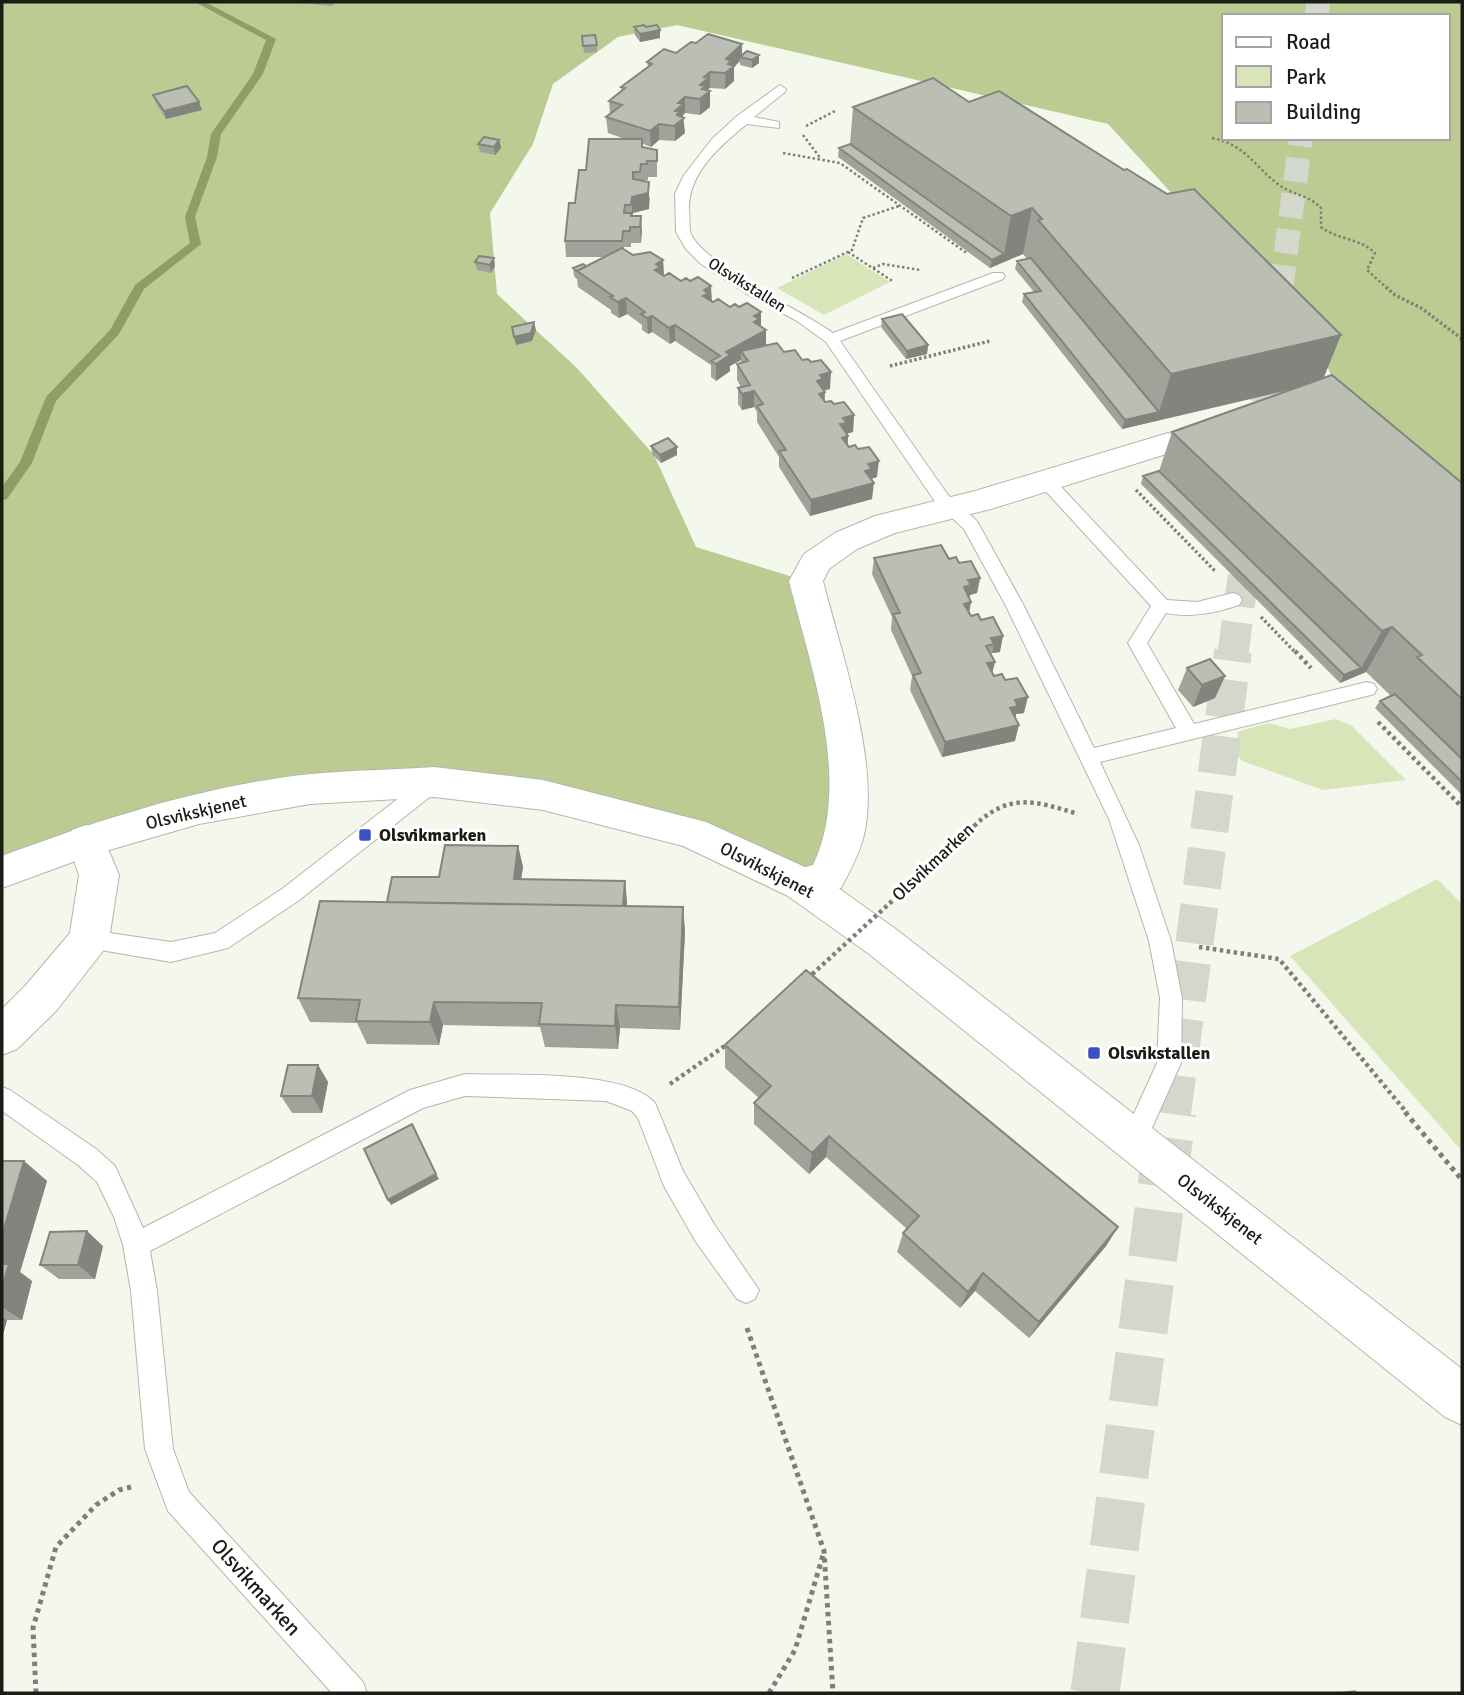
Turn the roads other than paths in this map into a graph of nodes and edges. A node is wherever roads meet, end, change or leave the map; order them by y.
1 (780, 89) dead end
2 (742, 119) junction
3 (774, 125) dead end
4 (998, 276) edge
5 (831, 339) junction
6 (1168, 443) dead end
7 (1046, 481) junction
8 (952, 507) junction
9 (1233, 600) dead end
10 (1161, 606) junction
11 (1359, 691) road end
12 (1189, 733) junction
13 (1088, 757) junction
14 (434, 782) junction
15 (86, 841) junction
16 (2, 872) edge
17 (802, 884) junction
18 (89, 939) junction
19 (2, 1036) edge
20 (2, 1098) edge
21 (1134, 1140) junction
22 (136, 1245) junction
23 (746, 1290) road end
24 (1462, 1400) edge
25 (352, 1693) edge

1 - 2 lane, Olsvikstallen
2 - 3 lane
2 - 5 lane, Olsvikstallen
4 - 5 lane
5 - 8 lane, Olsvikstallen
6 - 7 main road
7 - 8 main road
7 - 10 lane
8 - 13 lane, Olsvikstallen
8 - 17 main road
9 - 10 lane
10 - 12 lane
11 - 12 lane
12 - 13 lane
13 - 21 lane, Olsvikstallen
14 - 15 main road, Olsvikskjenet
14 - 17 main road, Olsvikskjenet
14 - 18 lane
15 - 16 main road, Olsvikskjenet
15 - 18 main road
17 - 21 main road, Olsvikskjenet
18 - 19 main road
20 - 22 lane, Olsvikmarken
21 - 24 main road, Olsvikskjenet
22 - 23 lane
22 - 25 lane, Olsvikmarken

